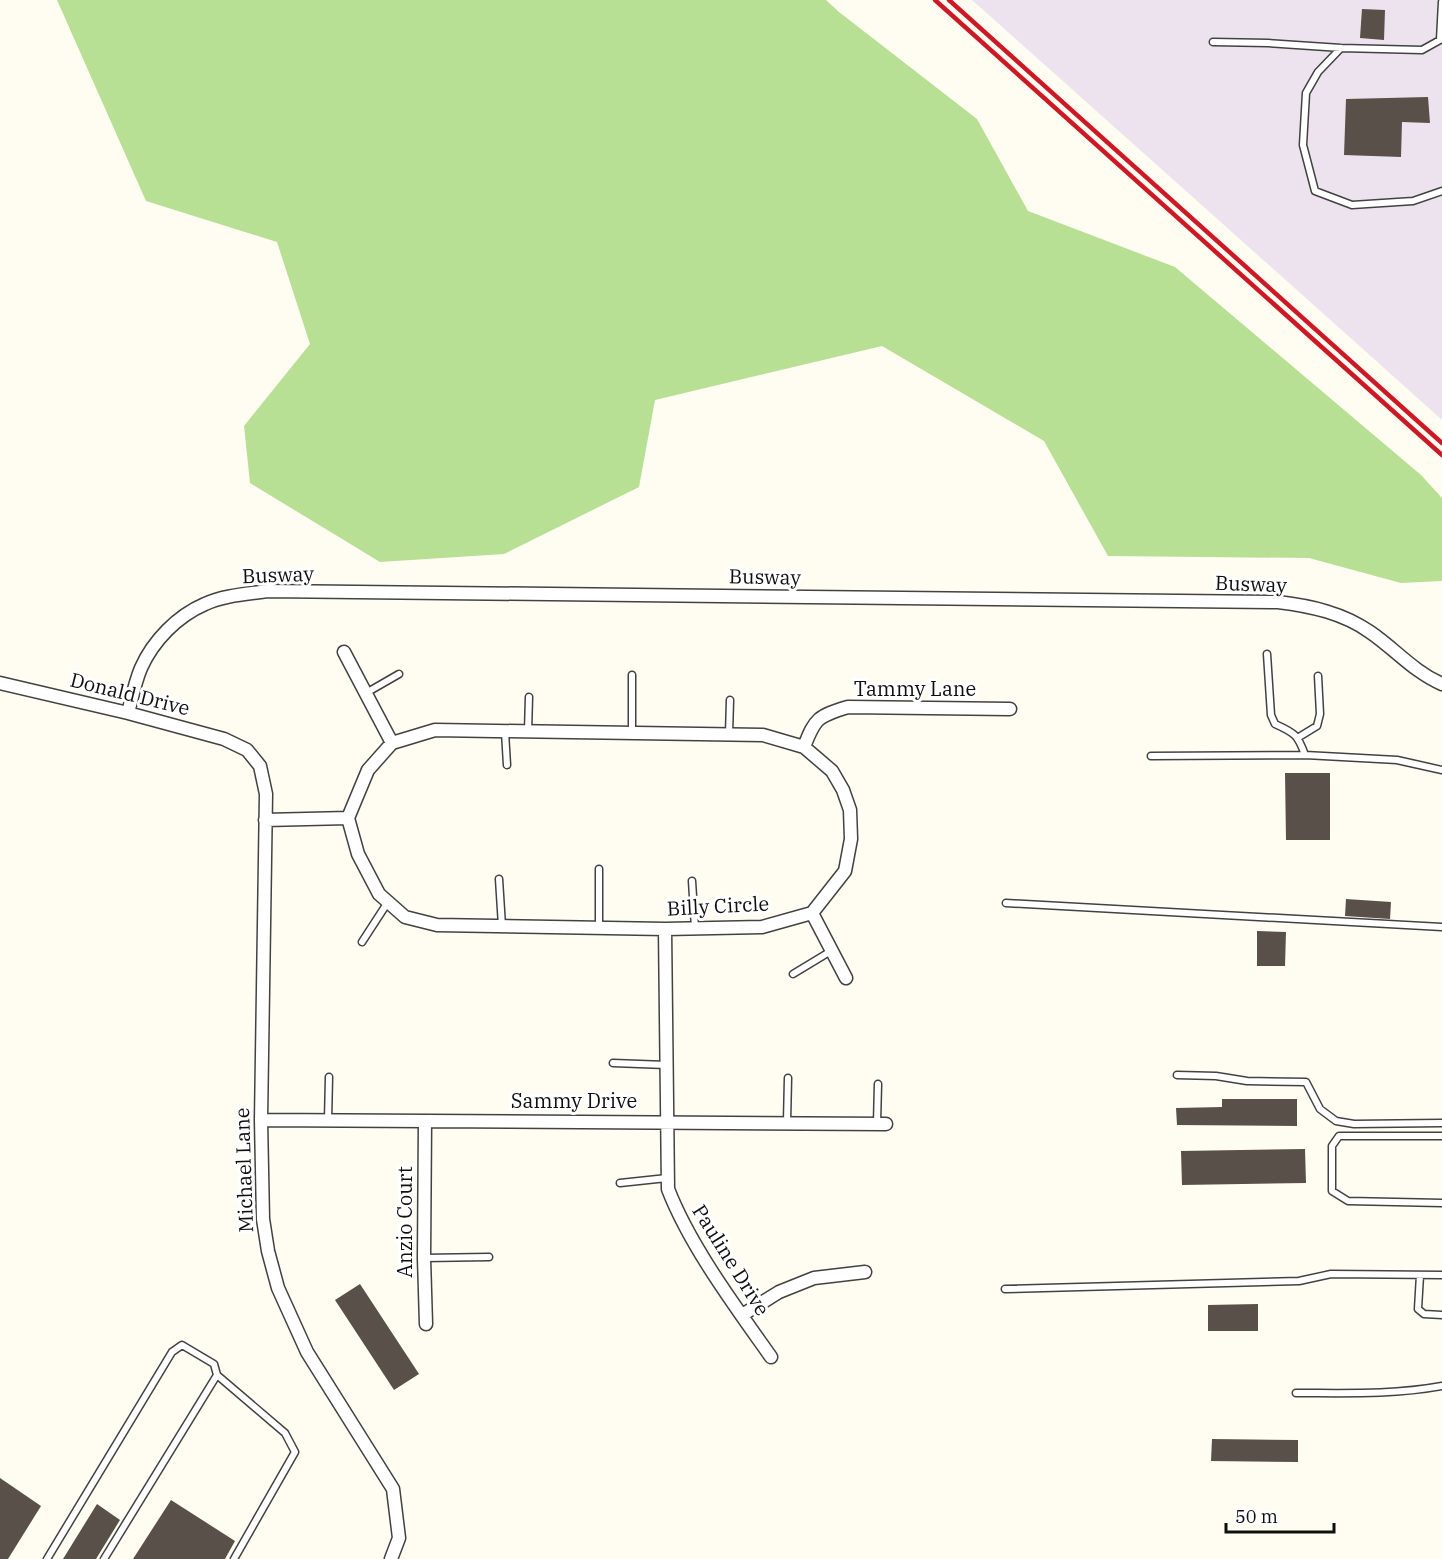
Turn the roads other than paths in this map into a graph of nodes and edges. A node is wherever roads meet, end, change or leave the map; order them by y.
1 (1442, 2) edge
2 (1213, 42) dead end
3 (1441, 43) edge
4 (1341, 48) junction
5 (1442, 191) edge
6 (344, 652) dead end
7 (1267, 654) dead end
8 (399, 674) dead end
9 (632, 675) dead end
10 (1318, 676) dead end
11 (0, 683) edge
12 (1442, 684) edge
13 (366, 693) junction
14 (529, 697) dead end
15 (730, 700) dead end
16 (1010, 709) dead end
17 (128, 713) junction
18 (505, 731) junction
19 (528, 731) junction
20 (632, 733) junction
21 (729, 735) junction
22 (1299, 737) junction
23 (392, 743) junction
24 (804, 747) junction
25 (247, 750) joint
26 (1305, 755) junction
27 (1150, 756) dead end
28 (507, 765) dead end
29 (1442, 770) edge
30 (348, 818) junction
31 (265, 820) junction
32 (599, 869) dead end
33 (499, 879) dead end
34 (692, 881) dead end
35 (388, 902) junction
36 (1006, 903) dead end
37 (812, 913) junction
38 (502, 926) junction
39 (1442, 927) edge
40 (599, 928) junction
41 (695, 928) junction
42 (665, 929) junction
43 (362, 942) dead end
44 (832, 950) junction
45 (793, 974) dead end
46 (846, 978) dead end
47 (613, 1063) dead end
48 (666, 1065) junction
49 (1177, 1075) dead end
50 (329, 1077) dead end
51 (788, 1078) dead end
52 (878, 1084) dead end
53 (261, 1120) junction
54 (328, 1120) junction
55 (425, 1121) junction
56 (666, 1121) junction
57 (787, 1122) junction
58 (1442, 1123) edge
59 (882, 1124) joint
60 (1442, 1136) edge
61 (667, 1178) junction
62 (620, 1183) dead end
63 (1442, 1203) edge
64 (489, 1257) dead end
65 (424, 1258) junction
66 (865, 1272) dead end
67 (1420, 1275) junction
68 (1442, 1275) edge
69 (1005, 1289) dead end
70 (742, 1315) junction
71 (1442, 1316) edge
72 (426, 1323) dead end
73 (771, 1357) dead end
74 (217, 1375) junction
75 (1442, 1386) edge
76 (1296, 1393) dead end
77 (47, 1559) edge
78 (104, 1559) edge
79 (234, 1559) edge
80 (391, 1559) edge

1 - 3 lane
2 - 4 lane
3 - 4 lane
4 - 5 lane
6 - 13 street
7 - 22 lane
8 - 13 lane
9 - 20 lane
10 - 22 lane
11 - 17 street, Donald Drive
12 - 17 street, Busway
13 - 23 street
14 - 19 lane
15 - 21 lane
16 - 24 street, Tammy Lane
17 - 25 street, Donald Drive
18 - 19 street
18 - 23 street
18 - 28 lane
19 - 20 street
20 - 21 street
21 - 24 street
22 - 26 lane
23 - 30 street
24 - 37 street
25 - 31 street, Michael Lane
26 - 27 lane
26 - 29 lane
30 - 31 street
30 - 35 street, Billy Circle
31 - 53 street, Michael Lane
32 - 40 lane
33 - 38 lane
34 - 41 lane
35 - 38 street, Billy Circle
35 - 43 lane
36 - 39 lane
37 - 41 street, Billy Circle
37 - 44 street
38 - 40 street, Billy Circle
40 - 42 street, Billy Circle
41 - 42 street, Billy Circle
42 - 48 street, Pauline Drive
44 - 45 lane
44 - 46 street
47 - 48 lane
48 - 56 street, Pauline Drive
49 - 58 lane
50 - 54 lane
51 - 57 lane
52 - 59 lane
53 - 54 street, Sammy Drive
53 - 80 street, Michael Lane
54 - 55 street, Sammy Drive
55 - 56 street, Sammy Drive
55 - 65 street, Anzio Court
56 - 57 street, Sammy Drive
56 - 61 street, Pauline Drive
57 - 59 street, Sammy Drive
60 - 63 lane
61 - 62 lane
61 - 70 street, Pauline Drive
64 - 65 lane
65 - 72 street, Anzio Court
66 - 70 street
67 - 68 lane
67 - 69 lane
67 - 71 lane
70 - 73 street, Pauline Drive
74 - 77 lane
74 - 78 lane
74 - 79 lane
75 - 76 lane

